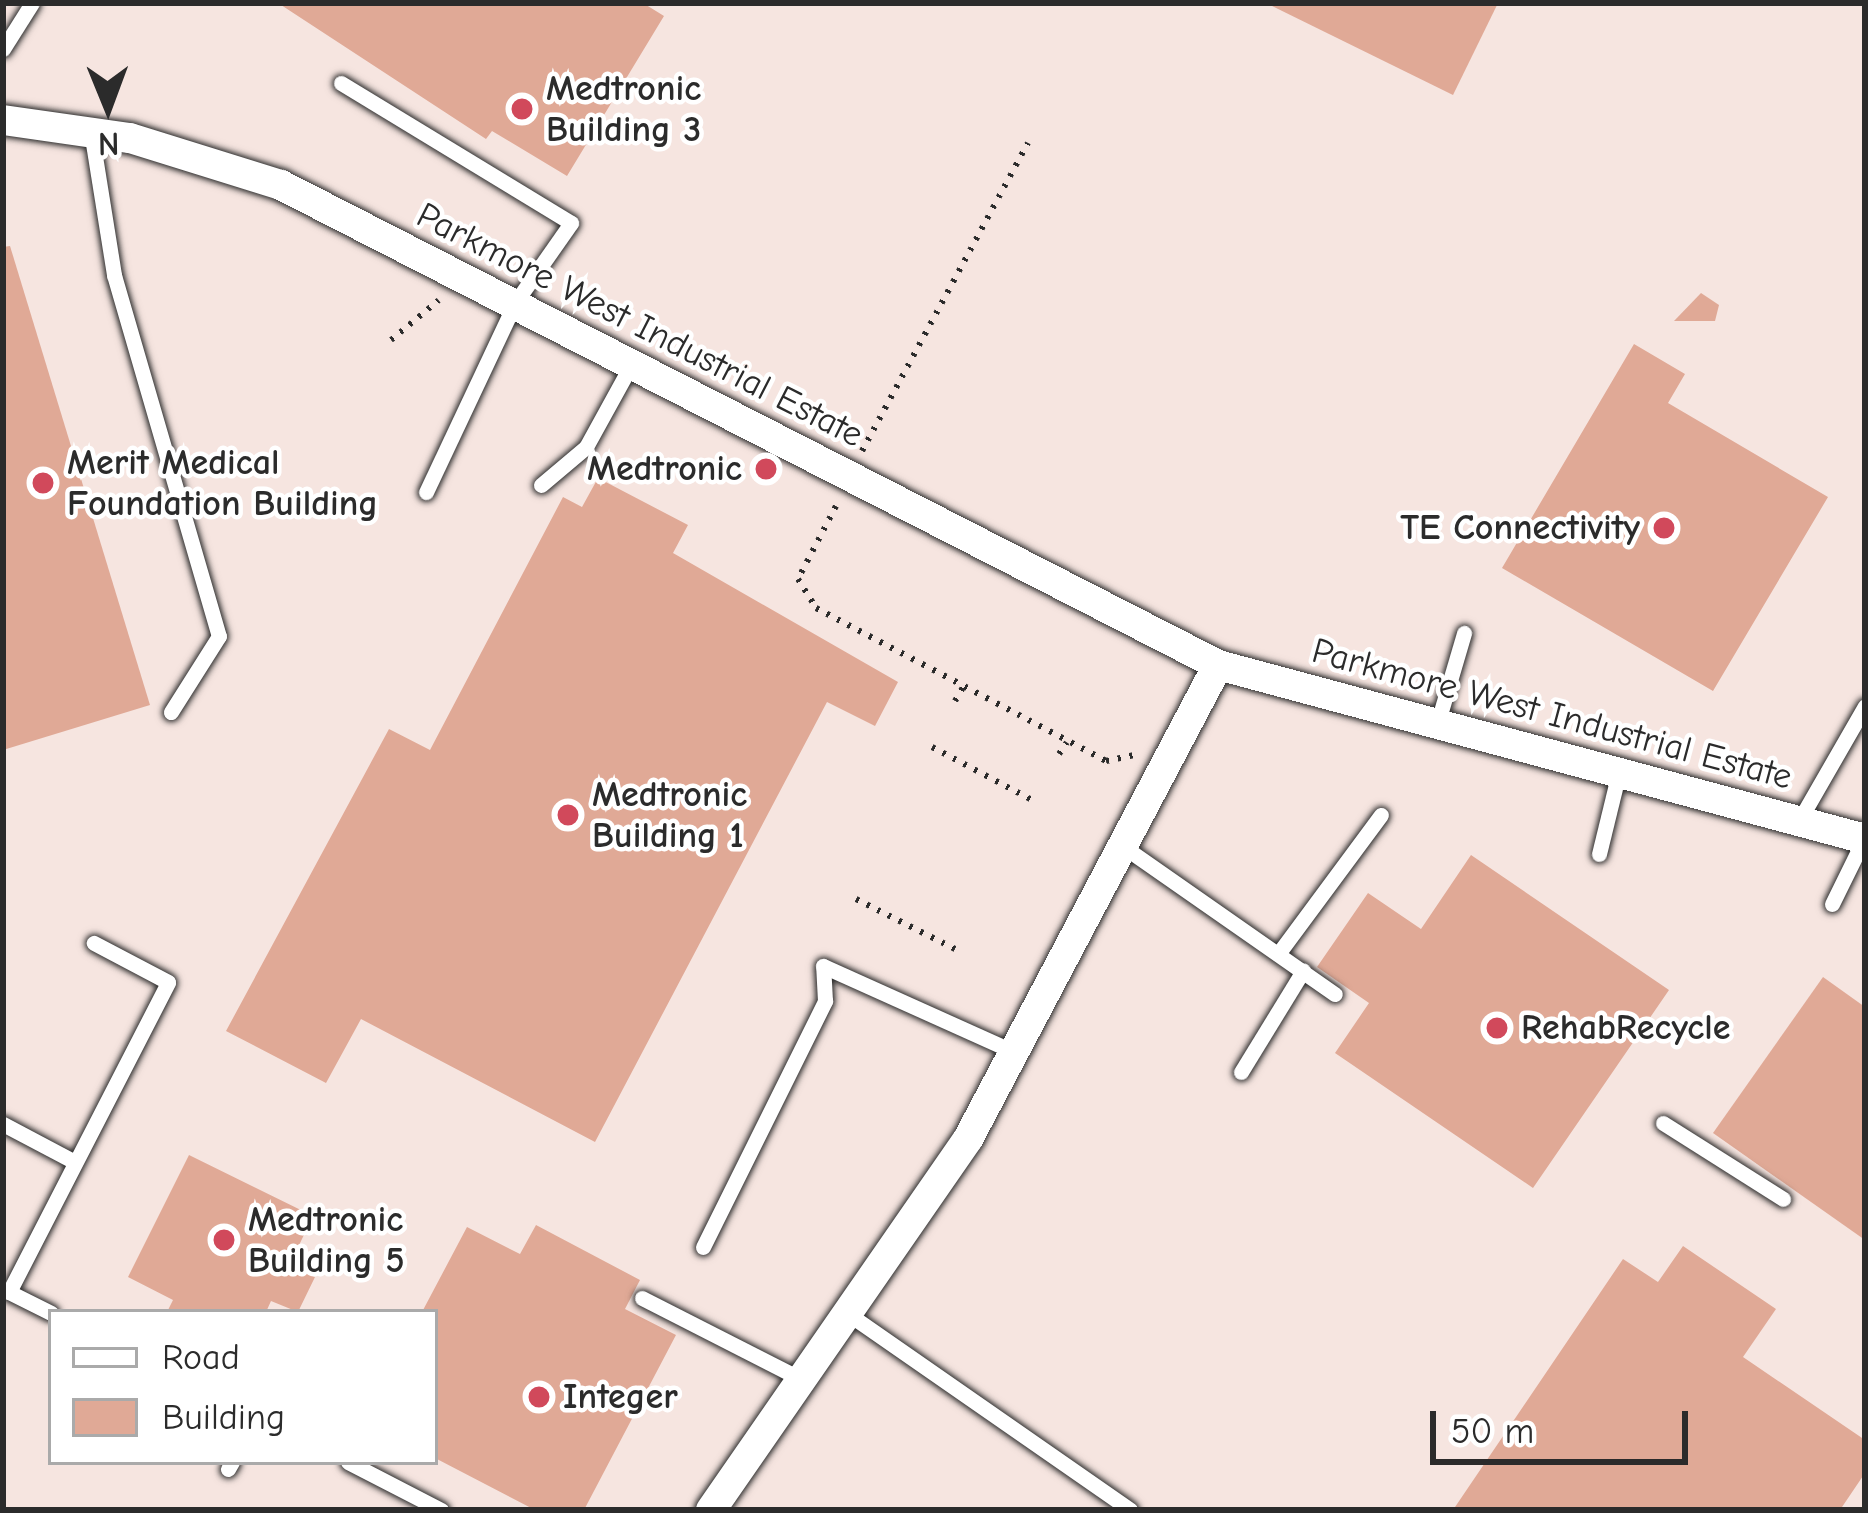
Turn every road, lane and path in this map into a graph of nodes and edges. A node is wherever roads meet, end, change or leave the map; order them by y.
1 (32, 3) edge
2 (3, 49) edge
3 (341, 83) dead end
4 (3, 121) edge
5 (91, 131) junction
6 (459, 273) junction
7 (515, 303) junction
8 (392, 340) dead end
9 (631, 365) junction
10 (541, 485) dead end
11 (426, 492) dead end
12 (1464, 633) dead end
13 (1218, 665) junction
14 (963, 687) dead end
15 (955, 701) dead end
16 (1865, 706) edge
17 (171, 712) dead end
18 (1437, 725) junction
19 (1067, 742) dead end
20 (932, 747) dead end
21 (1059, 754) dead end
22 (1619, 772) junction
23 (1034, 801) dead end
24 (1381, 815) dead end
25 (1800, 819) junction
26 (1864, 839) edge
27 (1124, 847) junction
28 (1599, 854) dead end
29 (856, 899) dead end
30 (1832, 904) dead end
31 (94, 943) dead end
32 (955, 949) dead end
33 (1278, 954) junction
34 (1303, 971) junction
35 (1335, 994) dead end
36 (1016, 1052) junction
37 (1241, 1072) dead end
38 (1663, 1123) dead end
39 (3, 1124) edge
40 (75, 1162) junction
41 (1783, 1199) dead end
42 (703, 1247) dead end
43 (642, 1298) dead end
44 (48, 1311) edge
45 (847, 1313) junction
46 (801, 1379) junction
47 (354, 1465) edge
48 (441, 1510) edge
49 (711, 1510) edge
50 (1130, 1510) edge

1 - 2 lane
3 - 7 lane
4 - 5 street, Parkmore West Industrial Estate
5 - 6 street, Parkmore West Industrial Estate
5 - 17 lane
6 - 7 street, Parkmore West Industrial Estate
6 - 8 path
7 - 9 street, Parkmore West Industrial Estate
7 - 11 lane
9 - 10 lane
9 - 13 street, Parkmore West Industrial Estate
12 - 18 lane
13 - 18 street, Parkmore West Industrial Estate
13 - 27 street
14 - 15 path
16 - 25 lane
18 - 22 street, Parkmore West Industrial Estate
19 - 21 path
20 - 23 path
22 - 25 street, Parkmore West Industrial Estate
22 - 28 lane
24 - 33 lane
25 - 26 street, Parkmore West Industrial Estate
26 - 30 lane
27 - 33 lane
27 - 36 street
29 - 32 path
31 - 40 lane
33 - 34 lane
34 - 35 lane
34 - 37 lane
36 - 42 lane
36 - 45 street
38 - 41 lane
39 - 40 lane
40 - 44 lane
43 - 46 lane
45 - 46 street
45 - 50 lane
46 - 49 street
47 - 48 lane

